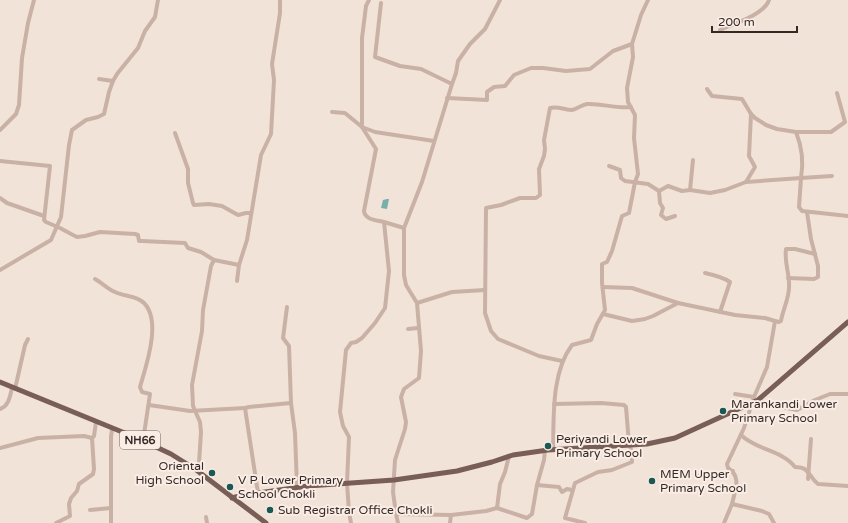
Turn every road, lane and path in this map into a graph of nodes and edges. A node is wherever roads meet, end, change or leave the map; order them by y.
1 (34, 0) edge
2 (158, 0) edge
3 (280, 0) edge
4 (369, 0) edge
5 (500, 0) edge
6 (648, 0) edge
7 (769, 0) edge
8 (381, 3) dead end
9 (720, 30) dead end
10 (632, 44) junction
11 (99, 79) dead end
12 (113, 81) junction
13 (452, 84) junction
14 (707, 89) dead end
15 (837, 93) dead end
16 (447, 98) junction
17 (631, 107) junction
18 (332, 112) dead end
19 (751, 114) junction
20 (846, 122) edge
21 (362, 127) junction
22 (0, 130) edge
23 (796, 132) junction
24 (175, 133) dead end
25 (434, 141) junction
26 (693, 160) dead end
27 (0, 161) edge
28 (609, 166) dead end
29 (832, 176) dead end
30 (801, 178) junction
31 (635, 182) junction
32 (746, 182) junction
33 (690, 190) junction
34 (659, 191) junction
35 (0, 198) edge
36 (807, 212) junction
37 (251, 213) junction
38 (44, 216) junction
39 (675, 216) dead end
40 (848, 216) edge
41 (384, 222) junction
42 (58, 226) junction
43 (404, 228) junction
44 (815, 254) junction
45 (214, 260) junction
46 (239, 265) junction
47 (0, 270) edge
48 (705, 274) dead end
49 (788, 278) junction
50 (95, 279) dead end
51 (237, 282) dead end
52 (603, 287) junction
53 (485, 290) junction
54 (417, 303) junction
55 (678, 303) junction
56 (287, 307) dead end
57 (720, 312) junction
58 (603, 314) junction
59 (848, 322) edge
60 (774, 323) junction
61 (768, 324) dead end
62 (418, 328) junction
63 (408, 329) dead end
64 (28, 339) dead end
65 (562, 361) junction
66 (0, 382) edge
67 (14, 388) junction
68 (735, 394) dead end
69 (848, 394) edge
70 (756, 398) junction
71 (291, 403) junction
72 (752, 403) junction
73 (554, 404) junction
74 (149, 405) junction
75 (245, 408) junction
76 (0, 409) edge
77 (196, 411) junction
78 (96, 422) junction
79 (112, 429) junction
80 (741, 436) junction
81 (92, 438) junction
82 (811, 438) dead end
83 (143, 441) junction
84 (630, 446) junction
85 (0, 448) edge
86 (545, 450) junction
87 (553, 450) junction
88 (509, 456) junction
89 (195, 469) junction
90 (733, 471) junction
91 (809, 473) junction
92 (695, 475) dead end
93 (808, 479) dead end
94 (394, 480) junction
95 (347, 483) junction
96 (537, 485) junction
97 (848, 486) edge
98 (297, 488) junction
99 (572, 490) junction
100 (258, 493) junction
101 (232, 498) junction
102 (732, 504) junction
103 (111, 508) junction
104 (497, 508) junction
105 (90, 510) dead end
106 (396, 514) junction
107 (451, 515) junction
108 (206, 517) dead end
109 (572, 521) edge
110 (56, 523) edge
111 (111, 523) edge
112 (207, 523) edge
113 (266, 523) edge
114 (351, 523) edge
115 (398, 523) edge
116 (450, 523) edge
117 (585, 523) edge
118 (724, 523) edge
119 (774, 523) edge

1 - 22 street
2 - 12 street
3 - 37 street
4 - 21 street
5 - 13 street
6 - 10 street
7 - 9 street
8 - 13 street
10 - 16 street
10 - 17 street
11 - 12 street
12 - 42 street
13 - 16 street
14 - 19 street
15 - 20 street
16 - 25 street
17 - 31 street
17 - 53 street
18 - 21 street
19 - 23 street
19 - 32 street
20 - 23 street
21 - 25 street
21 - 41 street
23 - 30 street
24 - 37 street
25 - 43 street
26 - 33 street
27 - 38 street
28 - 31 street
29 - 30 street
30 - 32 street
30 - 36 street
31 - 34 street
31 - 52 street
32 - 33 street
33 - 34 street
34 - 39 street
35 - 38 street
36 - 40 street
36 - 44 street
37 - 46 street
38 - 42 street
41 - 43 street
41 - 95 street
42 - 45 street
42 - 47 street
43 - 54 street
44 - 49 street
44 - 49 street
45 - 46 street
45 - 77 street
46 - 51 street
48 - 57 street
49 - 60 street
50 - 74 street
52 - 55 street
52 - 58 street
53 - 54 street
53 - 65 street
54 - 62 street
55 - 57 street
55 - 58 street
56 - 71 street
57 - 60 street
58 - 65 street
59 - 70 main road
60 - 61 street
60 - 70 street
62 - 63 street
62 - 94 street
64 - 67 street
65 - 73 street
66 - 67 main road, NH66
67 - 76 street
67 - 78 main road, NH66
68 - 70 street
69 - 70 street
70 - 72 main road
71 - 75 street
71 - 98 street
72 - 80 street
72 - 84 main road
73 - 84 street
73 - 87 street
74 - 77 street
74 - 83 street
75 - 77 street
75 - 100 street
77 - 89 street
78 - 79 main road, NH66
78 - 81 street
79 - 83 main road, NH66
79 - 103 street
80 - 90 street
80 - 91 street
81 - 85 street
81 - 110 street
82 - 91 street
83 - 89 main road, NH66
84 - 87 main road
84 - 99 street
86 - 87 main road
86 - 88 main road
86 - 96 street
88 - 94 main road
88 - 104 street
89 - 101 main road, NH66
90 - 92 street
90 - 102 street
91 - 93 street
91 - 97 street
94 - 95 main road
94 - 106 street
95 - 98 main road
95 - 114 street
96 - 99 street
96 - 104 street
98 - 100 main road
99 - 109 street
100 - 101 main road
101 - 113 main road, NH66
102 - 118 street
102 - 119 street
103 - 105 street
103 - 111 street
104 - 107 street
106 - 107 street
106 - 115 street
107 - 116 street
108 - 112 street
109 - 117 street

